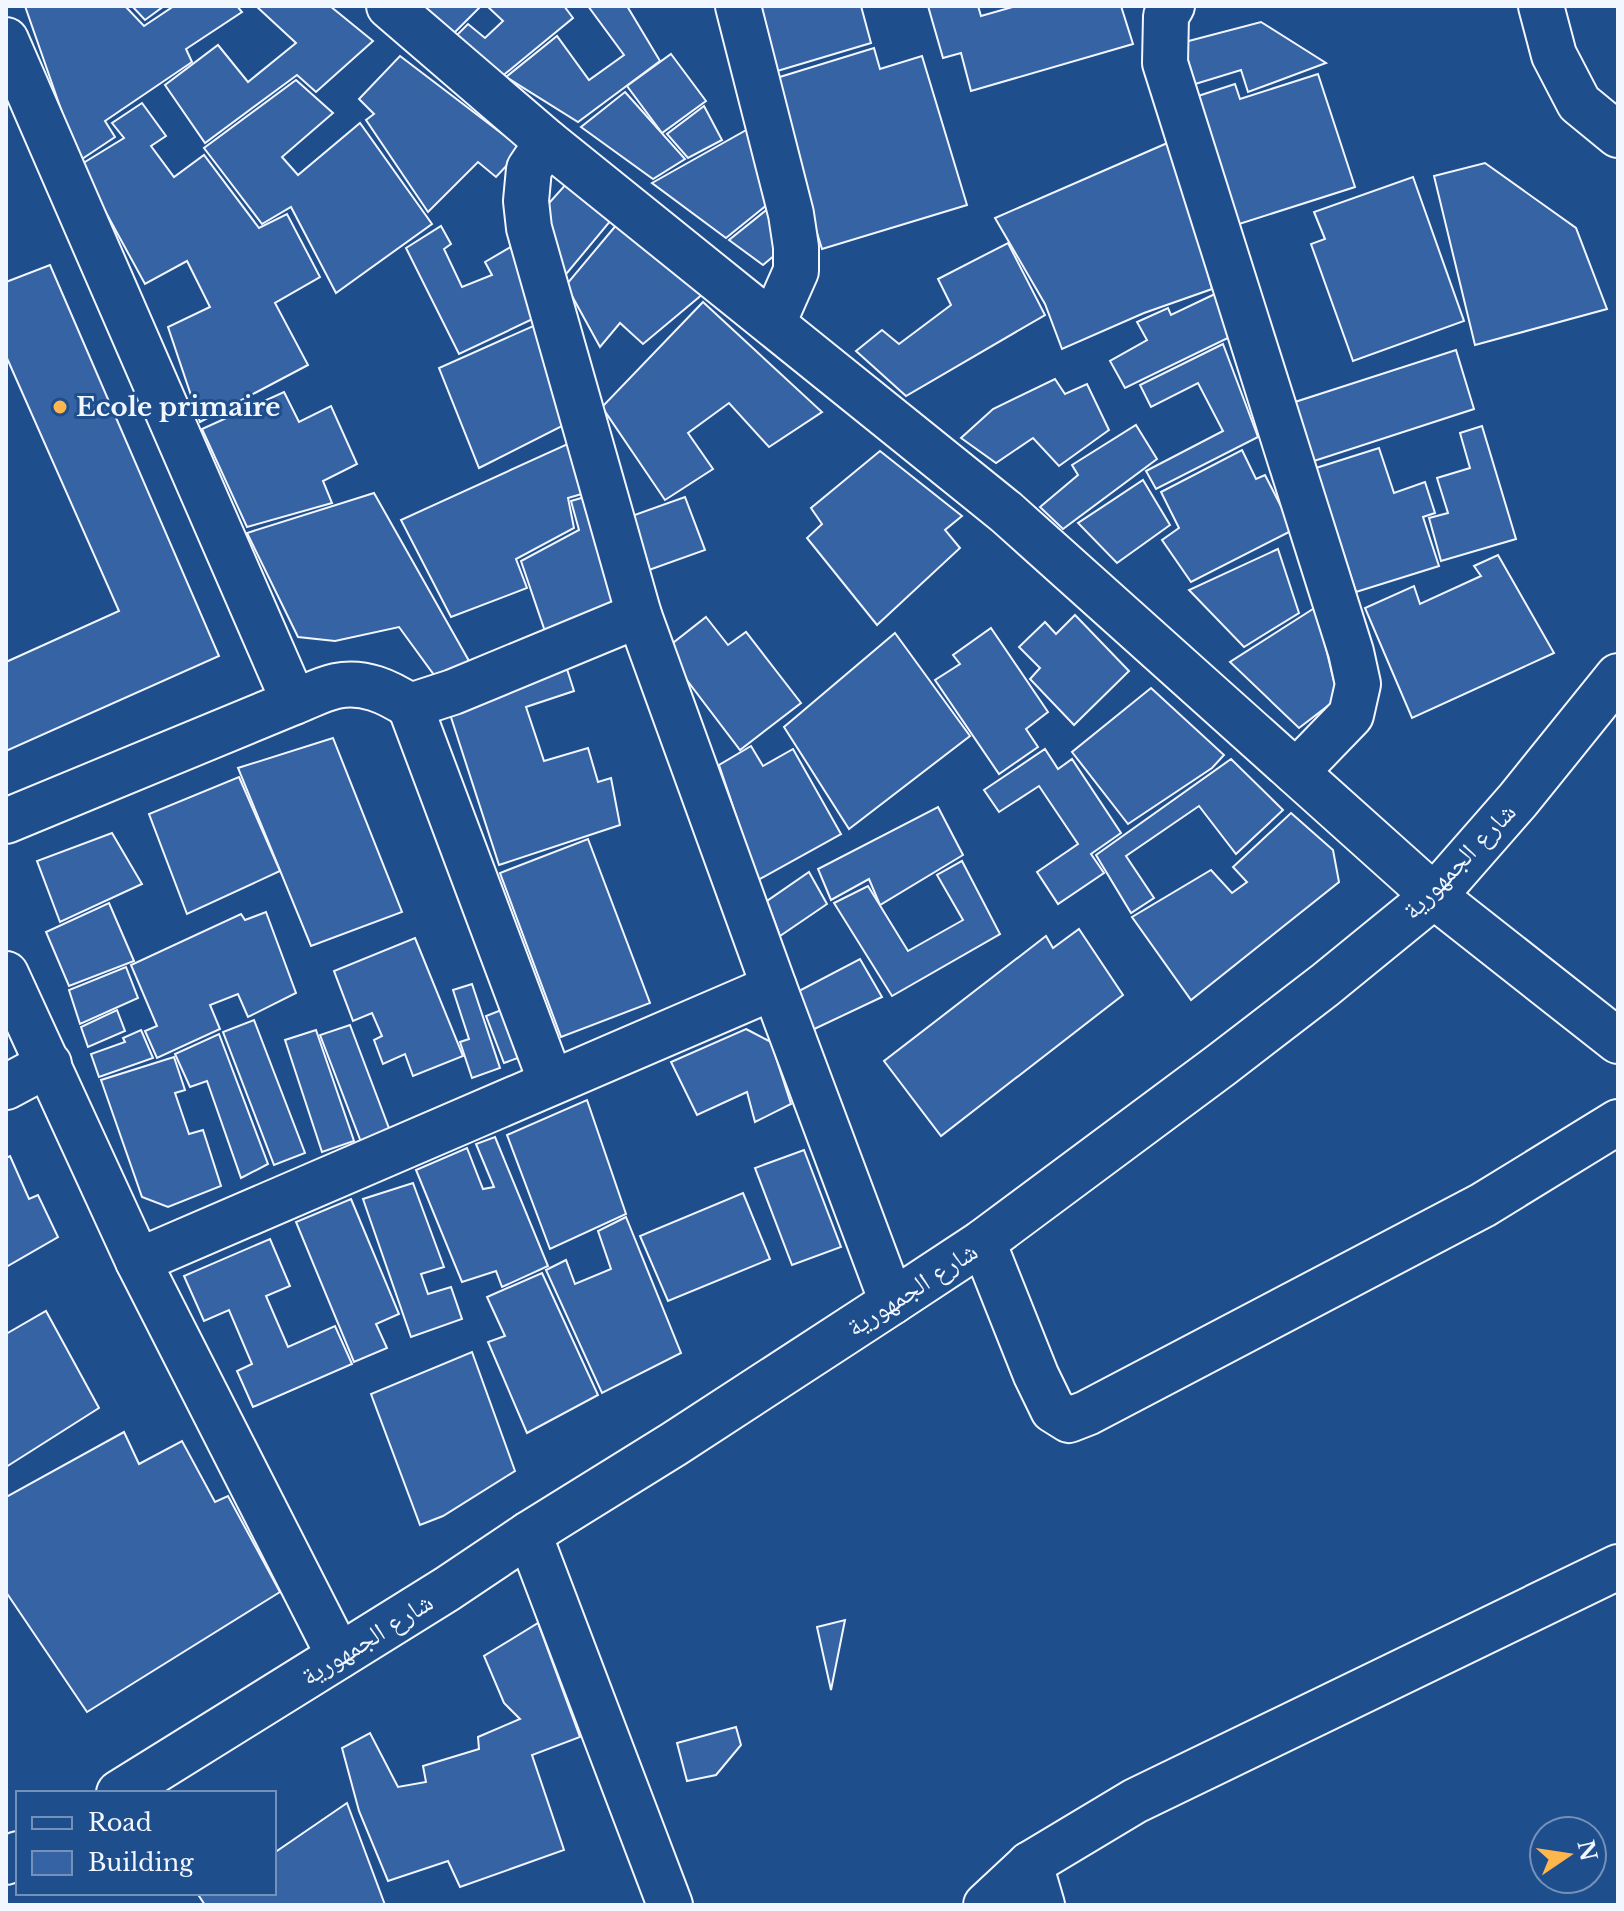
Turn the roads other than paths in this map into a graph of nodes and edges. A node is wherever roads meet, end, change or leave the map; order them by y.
1 (389, 6) edge
2 (738, 6) edge
3 (1172, 6) edge
4 (1541, 6) edge
5 (6, 40) edge
6 (1618, 135) edge
7 (547, 142) junction
8 (773, 323) junction
9 (639, 615) junction
10 (1618, 676) edge
11 (294, 702) junction
12 (410, 706) junction
13 (1296, 772) junction
14 (6, 821) edge
15 (1434, 896) junction
16 (6, 974) edge
17 (774, 987) junction
18 (1618, 1041) edge
19 (49, 1064) junction
20 (551, 1082) junction
21 (6, 1087) edge
22 (1618, 1122) edge
23 (983, 1242) junction
24 (138, 1261) junction
25 (892, 1302) junction
26 (529, 1534) junction
27 (1618, 1567) edge
28 (339, 1656) junction
29 (122, 1791) edge
30 (1036, 1885) edge
31 (670, 1905) edge
32 (986, 1905) edge

1 - 7 street
2 - 8 street
3 - 13 street
4 - 6 street
5 - 11 street
7 - 8 street
7 - 9 street
8 - 13 street
9 - 12 street
9 - 17 street
10 - 15 street, شارع الجمهورية
11 - 12 street
11 - 14 street
12 - 20 street
13 - 15 street
15 - 18 street
15 - 23 street, شارع الجمهورية
16 - 19 street
17 - 20 street
17 - 25 street
19 - 21 street
19 - 24 street
20 - 24 street
22 - 23 street
23 - 25 street, شارع الجمهورية
24 - 28 street
25 - 26 street, شارع الجمهورية
26 - 28 street, شارع الجمهورية
26 - 31 street
27 - 30 street
28 - 29 street, شارع الجمهورية
30 - 32 street

